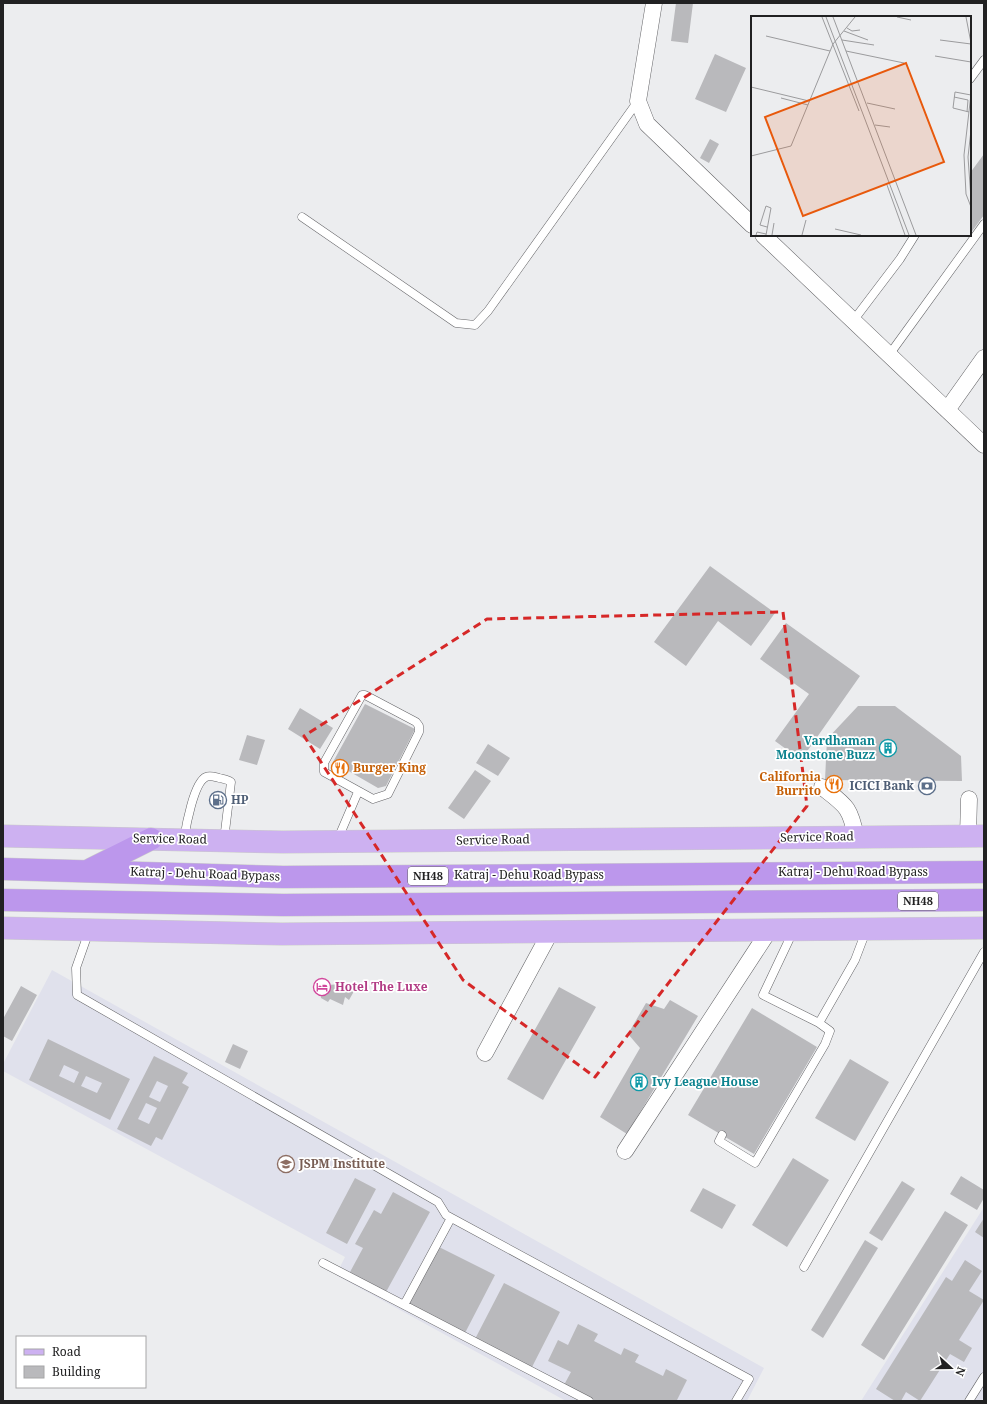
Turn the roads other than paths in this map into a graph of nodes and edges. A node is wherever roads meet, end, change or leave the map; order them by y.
1 (654, 3) edge
2 (984, 60) edge
3 (971, 78) edge
4 (638, 101) junction
5 (302, 217) dead end
6 (751, 224) edge
7 (984, 224) edge
8 (764, 236) edge
9 (914, 236) edge
10 (853, 321) junction
11 (889, 355) junction
12 (984, 358) edge
13 (946, 410) junction
14 (982, 440) edge
15 (822, 787) dead end
16 (358, 792) junction
17 (969, 799) dead end
18 (3, 836) edge
19 (976, 836) edge
20 (856, 837) junction
21 (151, 839) junction
22 (184, 840) junction
23 (224, 840) junction
24 (337, 842) junction
25 (3, 869) edge
26 (88, 870) junction
27 (984, 872) edge
28 (3, 900) edge
29 (984, 900) edge
30 (3, 928) edge
31 (984, 928) edge
32 (778, 929) junction
33 (868, 929) junction
34 (90, 930) junction
35 (551, 932) junction
36 (984, 952) edge
37 (819, 1023) junction
38 (485, 1053) dead end
39 (722, 1136) dead end
40 (625, 1151) dead end
41 (451, 1218) junction
42 (323, 1263) dead end
43 (804, 1267) dead end
44 (404, 1305) junction
45 (984, 1377) edge
46 (589, 1401) edge
47 (736, 1401) edge
48 (970, 1401) edge

1 - 4 street
2 - 3 lane
4 - 5 lane
4 - 6 street
7 - 11 lane
8 - 10 street
9 - 10 lane
10 - 11 street
11 - 13 street
12 - 13 street
13 - 14 street
15 - 20 street
16 - 16 lane
16 - 24 lane
17 - 19 street
18 - 21 main road, Service Road
19 - 20 main road, Service Road
20 - 24 main road, Service Road
21 - 22 main road, Service Road
21 - 26 highway
22 - 23 main road, Service Road
22 - 23 lane
23 - 24 main road, Service Road
25 - 26 highway, Katraj - Dehu Road Bypass / NH48
26 - 27 highway, Katraj - Dehu Road Bypass / NH48
28 - 29 highway, NH48
30 - 34 main road
31 - 33 main road
32 - 33 main road
32 - 35 main road
32 - 37 lane
32 - 40 street
33 - 37 lane
34 - 35 main road
34 - 41 lane
35 - 38 street
36 - 43 lane
37 - 39 lane
41 - 44 lane
41 - 47 lane
42 - 44 lane
44 - 46 lane
45 - 48 lane

